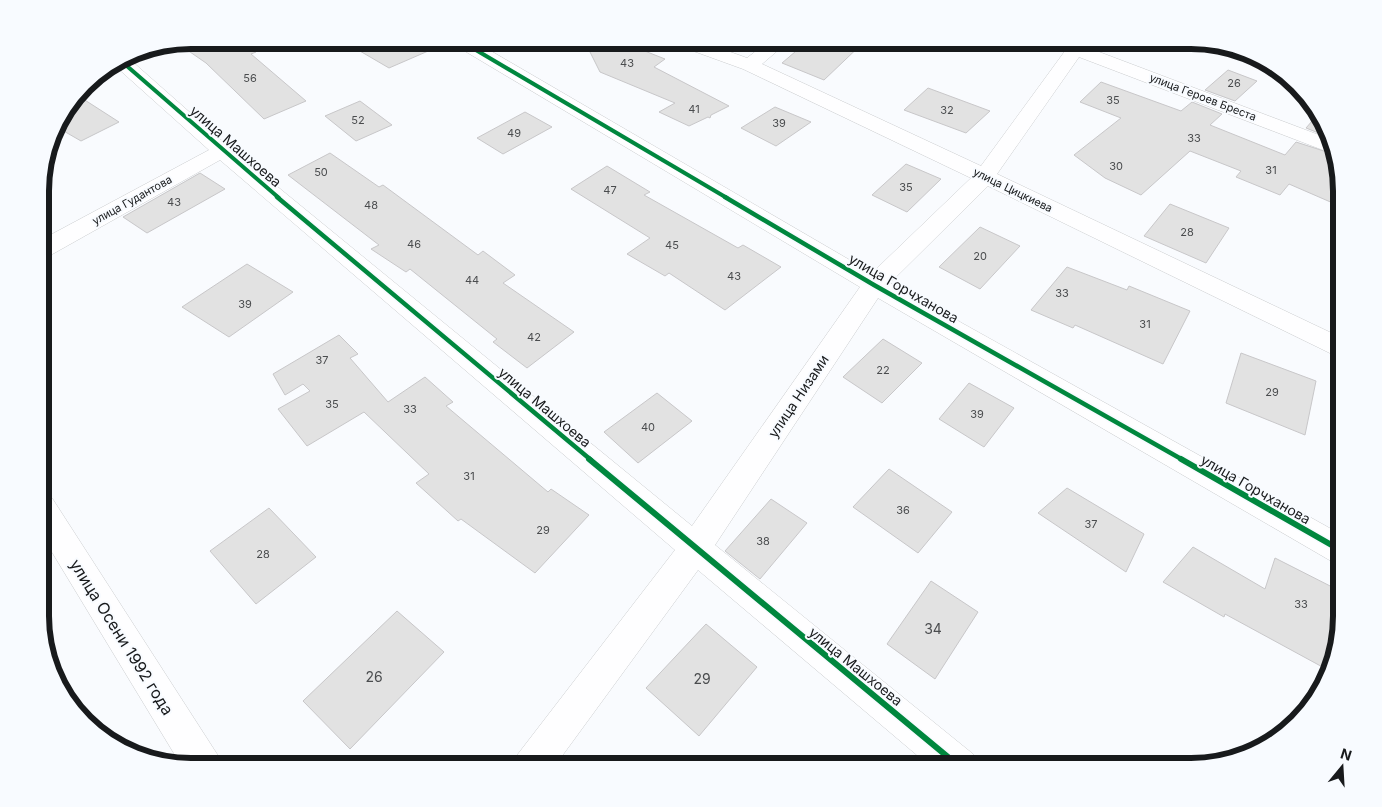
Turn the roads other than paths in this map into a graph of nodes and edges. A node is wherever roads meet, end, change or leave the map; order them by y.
1 (474, 49) edge
2 (705, 49) edge
3 (769, 49) edge
4 (1075, 49) edge
5 (1091, 49) edge
6 (125, 65) edge
7 (749, 65) junction
8 (1325, 144) edge
9 (222, 150) junction
10 (985, 176) junction
11 (49, 246) edge
12 (874, 285) junction
13 (1333, 345) edge
14 (49, 520) edge
15 (1333, 546) edge
16 (695, 548) junction
17 (198, 758) edge
18 (538, 758) edge
19 (949, 758) edge

1 - 12 street, улица Горчханова
2 - 7 street, улица Цицкиева
3 - 7 street
4 - 10 street, улица Низами
5 - 8 street, улица Героев Бреста
6 - 9 street, улица Машхоева
7 - 10 street, улица Цицкиева
9 - 11 street, улица Гудантова
9 - 16 street, улица Машхоева
10 - 12 street, улица Низами
10 - 13 street, улица Цицкиева
12 - 15 street, улица Горчханова
12 - 16 street, улица Низами
14 - 17 street, улица Осени 1992 года
16 - 18 street, улица Низами
16 - 19 street, улица Машхоева

